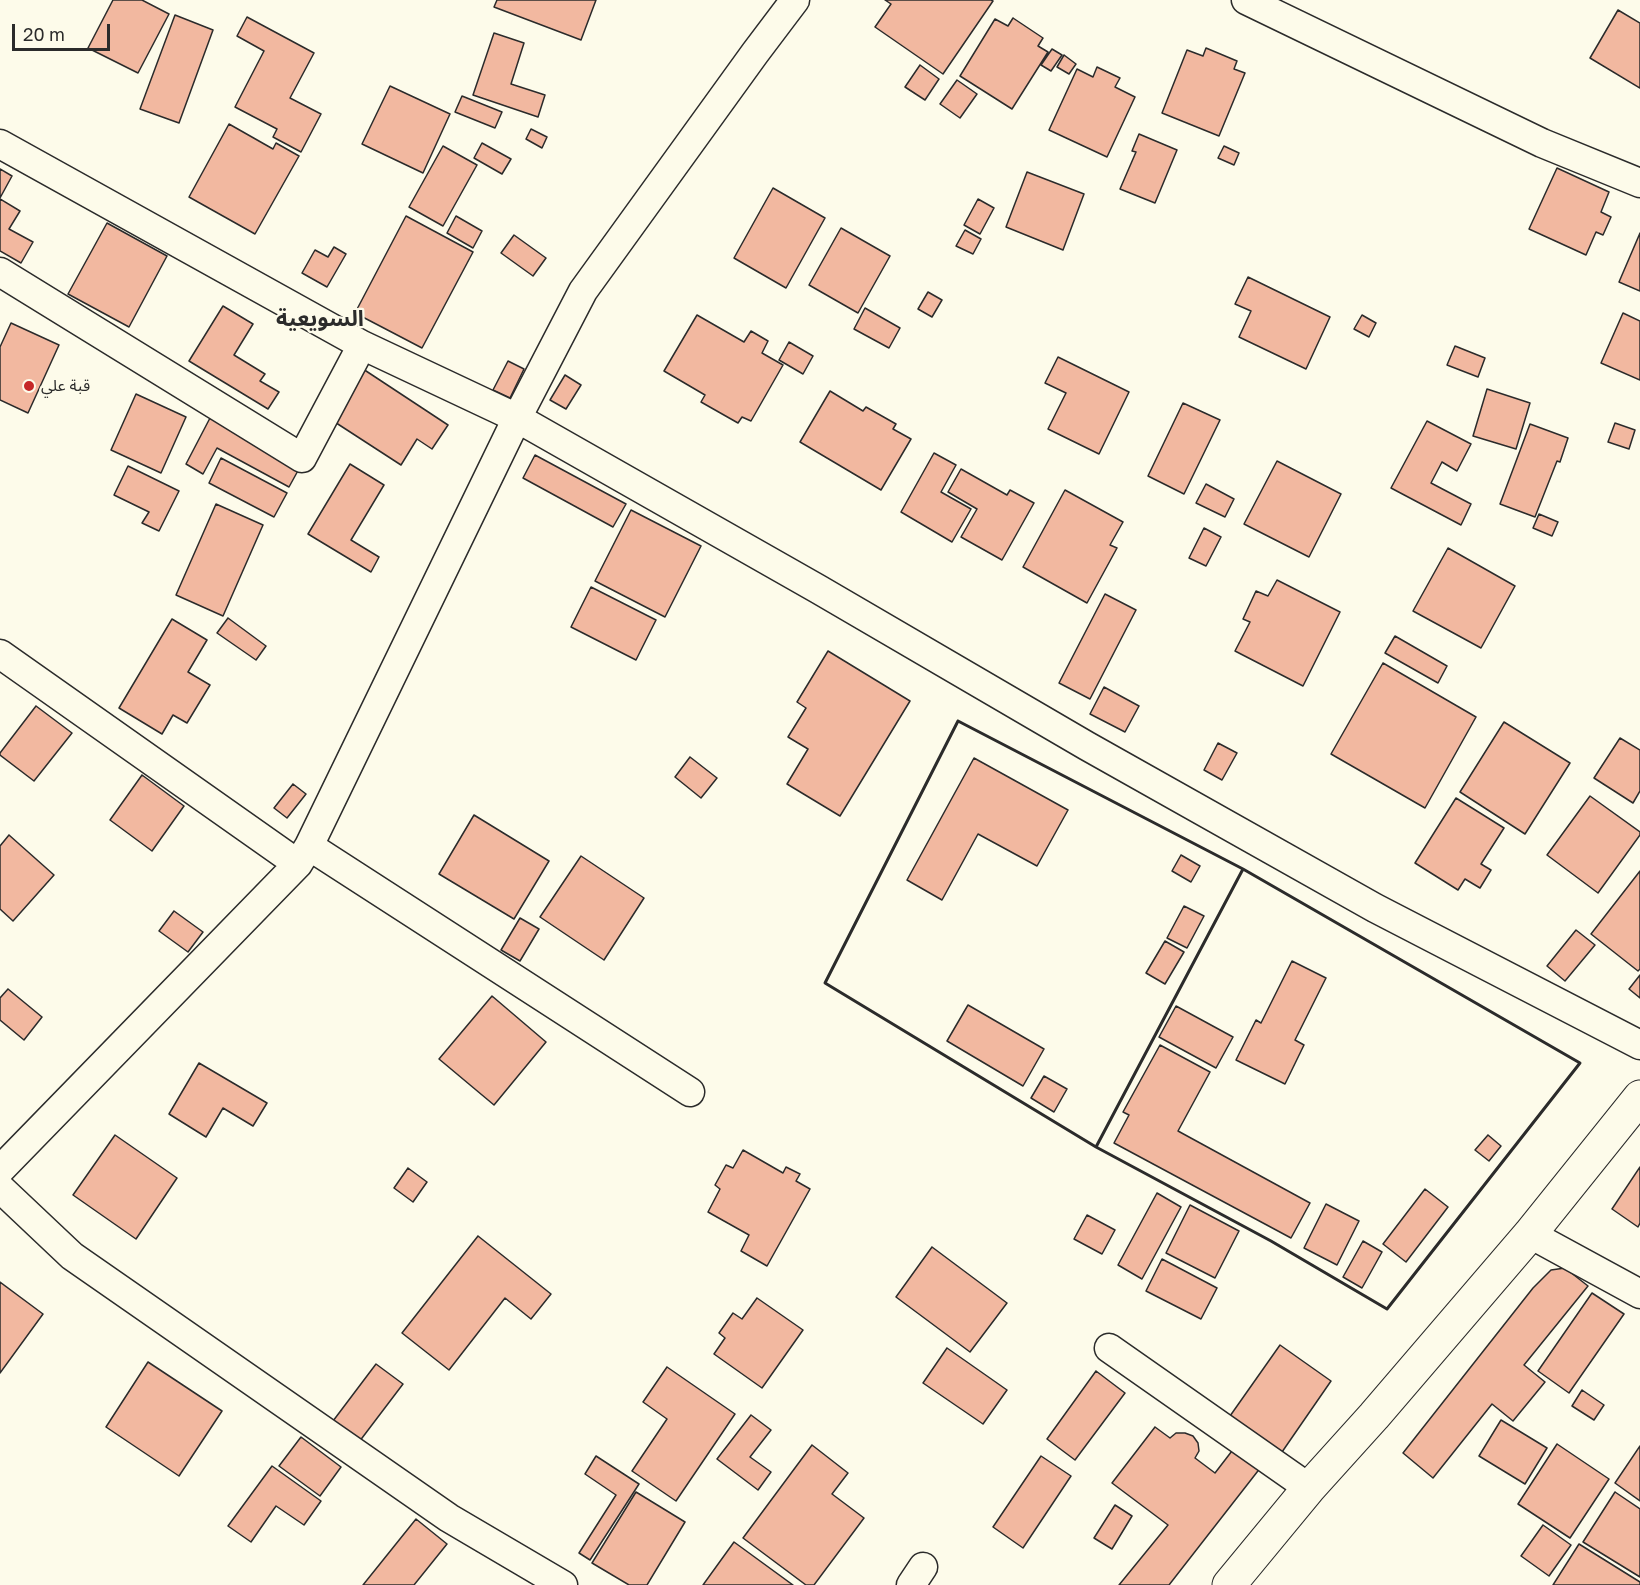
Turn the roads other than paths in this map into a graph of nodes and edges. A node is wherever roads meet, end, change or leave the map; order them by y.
1 (795, 0) edge
2 (1246, 0) edge
3 (0, 144) edge
4 (1640, 183) edge
5 (0, 272) edge
6 (362, 345) junction
7 (517, 418) junction
8 (0, 654) edge
9 (303, 855) junction
10 (1640, 1045) edge
11 (690, 1092) dead end
12 (1640, 1097) edge
13 (0, 1170) edge
14 (0, 1188) edge
15 (1530, 1234) junction
16 (1640, 1294) edge
17 (1109, 1348) dead end
18 (1309, 1488) junction
19 (563, 1585) edge
20 (1229, 1585) edge

1 - 7 street
2 - 4 street
3 - 6 street
5 - 6 street
6 - 7 street
7 - 9 street
7 - 10 street
8 - 9 street
9 - 11 street
9 - 13 street
12 - 15 highway
14 - 19 street
15 - 16 street
15 - 18 highway
17 - 18 street
18 - 20 highway

